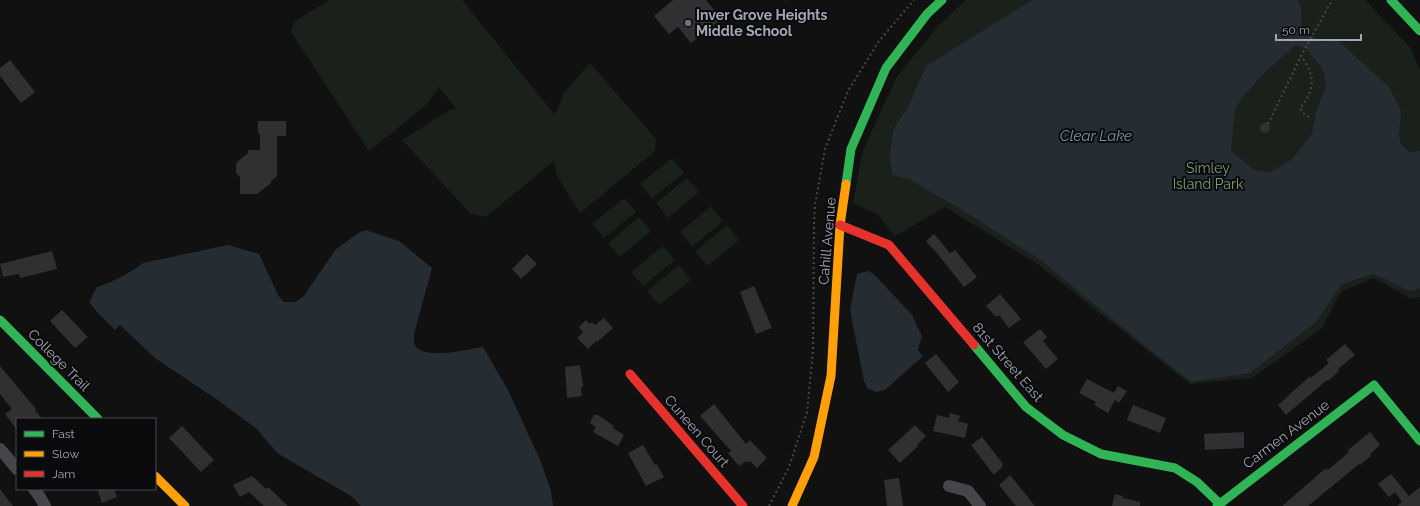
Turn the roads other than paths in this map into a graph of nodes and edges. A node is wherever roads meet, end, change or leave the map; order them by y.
1 (942, 0) edge
2 (1392, 0) edge
3 (1420, 31) edge
4 (840, 225) junction
5 (0, 320) edge
6 (630, 374) dead end
7 (97, 418) edge
8 (1420, 441) edge
9 (0, 448) edge
10 (16, 468) edge
11 (156, 477) edge
12 (948, 486) dead end
13 (35, 490) edge
14 (1218, 504) edge
15 (45, 506) edge
16 (185, 506) edge
17 (743, 506) edge
18 (792, 506) edge
19 (980, 506) edge

1 - 4 street, Cahill Avenue
2 - 3 street
4 - 14 street, 81st Street East
4 - 18 street, Cahill Avenue
5 - 7 street, College Trail
6 - 17 street, Cuneen Court
8 - 14 street, Carmen Avenue
9 - 10 street
11 - 16 street
12 - 19 street
13 - 15 street

